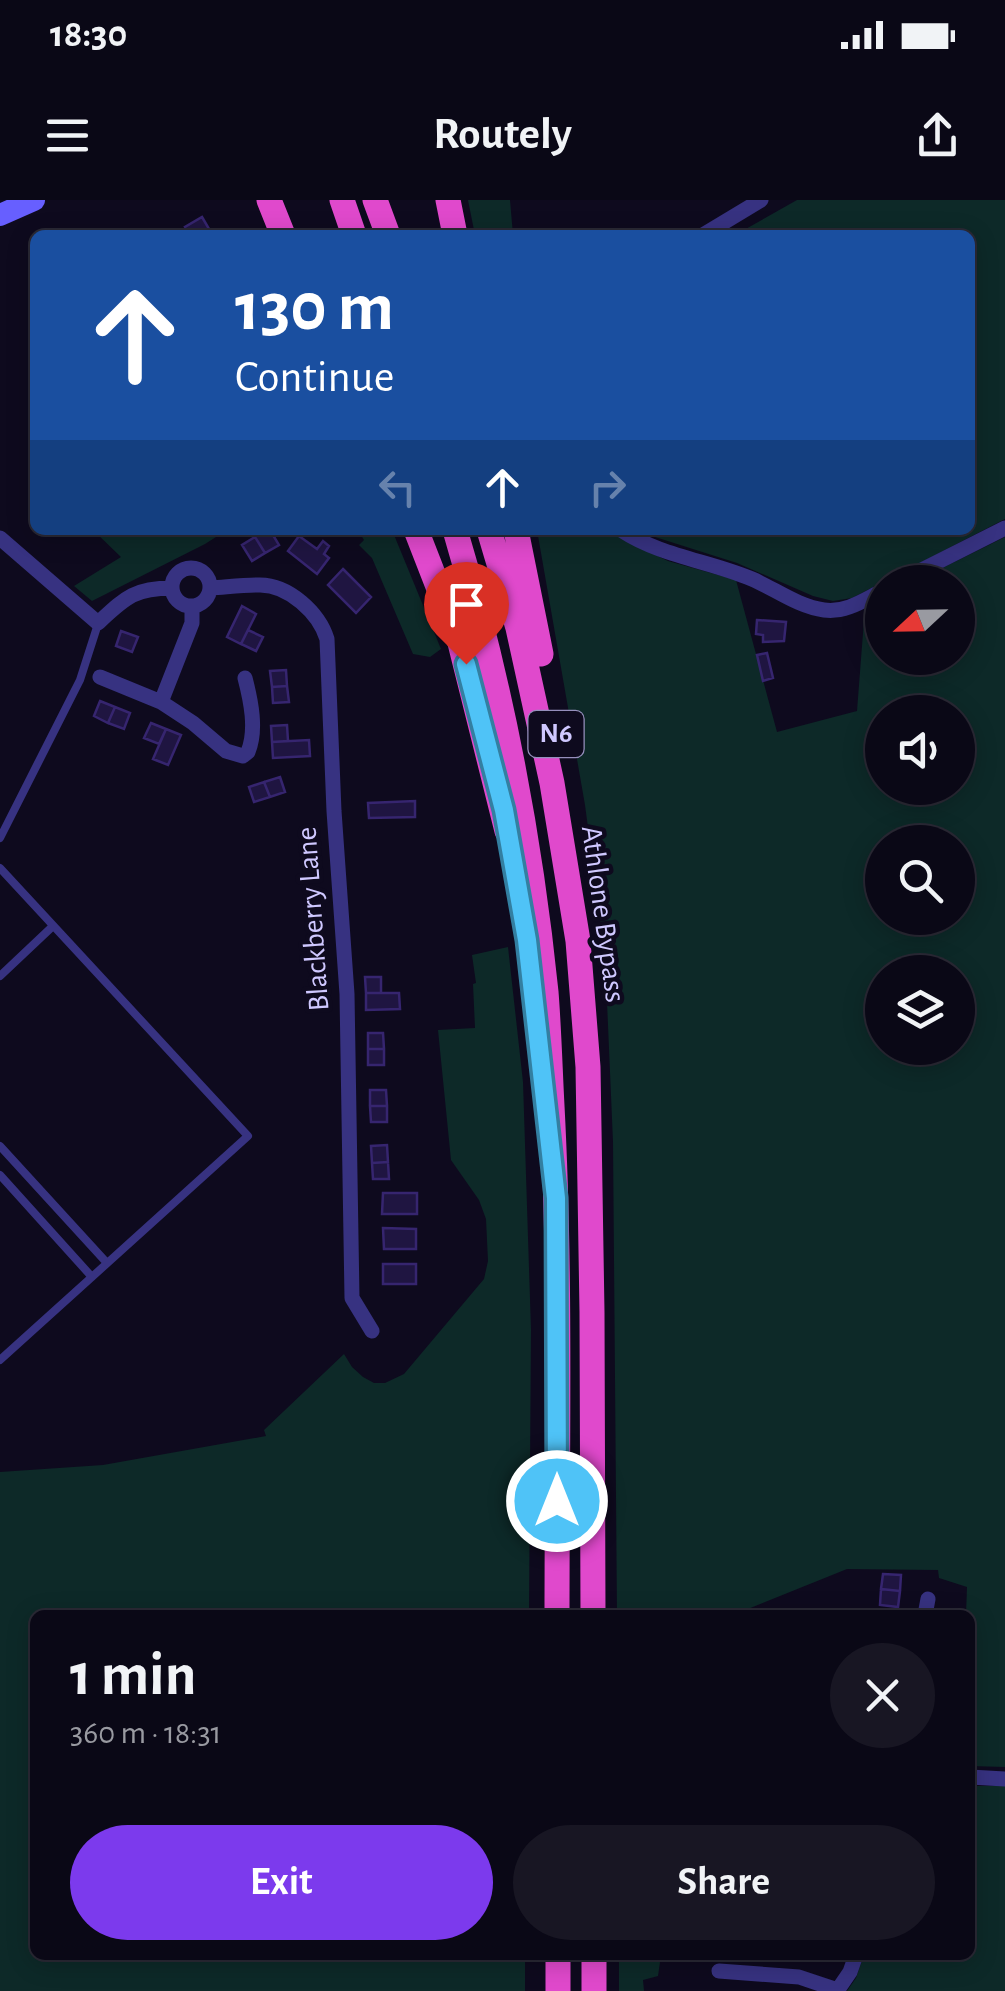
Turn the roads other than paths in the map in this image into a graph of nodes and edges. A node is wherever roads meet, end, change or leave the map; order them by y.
1 (34, 200) edge
2 (269, 200) edge
3 (342, 200) edge
4 (375, 200) edge
5 (448, 200) edge
6 (761, 200) edge
7 (0, 215) edge
8 (281, 230) edge
9 (352, 230) edge
10 (386, 230) edge
11 (454, 230) edge
12 (711, 230) edge
13 (1005, 528) edge
14 (418, 535) edge
15 (456, 535) edge
16 (490, 535) edge
17 (517, 535) edge
18 (631, 535) edge
19 (0, 538) edge
20 (932, 565) edge
21 (172, 588) junction
22 (211, 588) junction
23 (865, 599) edge
24 (192, 607) junction
25 (98, 622) junction
26 (100, 677) dead end
27 (244, 678) dead end
28 (162, 702) junction
29 (0, 838) edge
30 (0, 868) edge
31 (52, 926) junction
32 (578, 941) junction
33 (0, 976) edge
34 (0, 1146) edge
35 (0, 1176) edge
36 (556, 1198) junction
37 (50, 1200) junction
38 (34, 1213) junction
39 (107, 1263) junction
40 (92, 1277) junction
41 (372, 1331) dead end
42 (0, 1360) edge
43 (558, 1610) edge
44 (592, 1610) edge
45 (975, 1777) edge
46 (1005, 1779) edge
47 (558, 1960) edge
48 (594, 1960) edge
49 (854, 1960) edge
50 (719, 1971) dead end
51 (838, 1990) edge
52 (558, 1991) edge
53 (594, 1991) edge

1 - 7 main road
2 - 8 highway
3 - 9 highway
4 - 10 highway
5 - 11 highway
6 - 12 street
13 - 20 street
14 - 36 highway, N6
15 - 36 highway, N6
16 - 32 highway, Athlone Bypass / N6
17 - 32 highway, N6
18 - 23 street
19 - 25 street
21 - 22 street, Blackberry Lane
21 - 24 street
21 - 25 street, Blackberry Lane
22 - 24 street
22 - 41 street, Blackberry Lane
24 - 28 street
25 - 29 lane
26 - 28 street
27 - 28 street
30 - 31 lane
31 - 33 lane
31 - 39 lane
32 - 44 highway, Athlone Bypass / N6
34 - 37 lane
35 - 38 lane
36 - 43 highway, N6
37 - 38 lane
37 - 39 lane
38 - 40 lane
39 - 40 lane
40 - 42 lane
45 - 46 street
47 - 52 highway
48 - 53 highway
49 - 51 street
50 - 51 street

